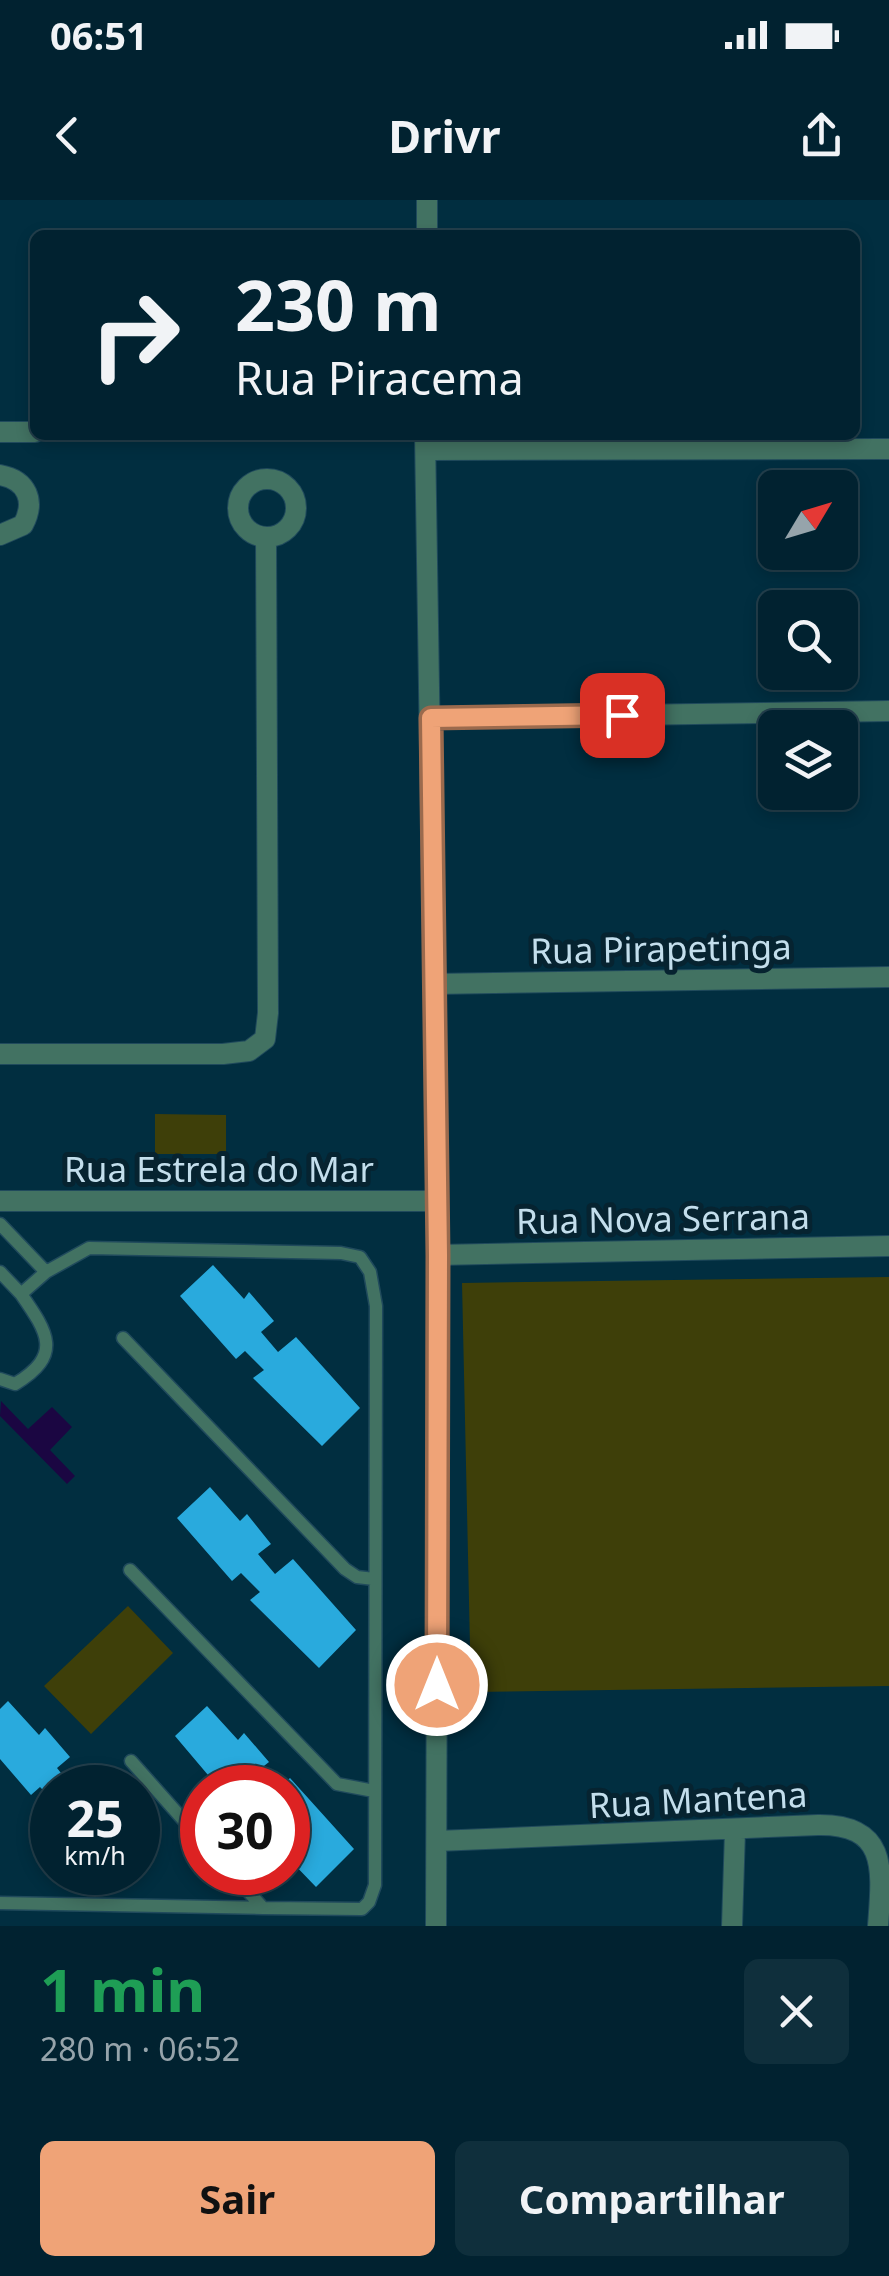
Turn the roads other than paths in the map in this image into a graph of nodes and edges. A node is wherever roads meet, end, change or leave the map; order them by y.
1 (427, 200) edge
2 (427, 230) edge
3 (0, 432) edge
4 (30, 432) edge
5 (426, 442) edge
6 (889, 449) edge
7 (0, 475) edge
8 (0, 535) edge
9 (266, 537) dead end
10 (889, 711) edge
11 (431, 718) junction
12 (889, 978) edge
13 (433, 984) junction
14 (0, 1054) edge
15 (0, 1200) edge
16 (438, 1200) junction
17 (0, 1224) edge
18 (889, 1246) edge
19 (438, 1255) junction
20 (0, 1272) edge
21 (46, 1272) junction
22 (21, 1294) junction
23 (124, 1338) dead end
24 (0, 1380) edge
25 (130, 1570) dead end
26 (374, 1579) junction
27 (130, 1761) dead end
28 (374, 1790) junction
29 (180, 1817) edge
30 (734, 1831) junction
31 (437, 1842) junction
32 (251, 1895) edge
33 (0, 1903) edge
34 (263, 1908) junction
35 (436, 1926) edge
36 (732, 1926) edge
37 (878, 1926) edge

1 - 2 street
3 - 4 street
5 - 6 street
5 - 11 street
7 - 8 street
9 - 14 street
10 - 11 street
11 - 13 street
12 - 13 street, Rua Pirapetinga
13 - 16 street
15 - 16 street, Rua Estrela do Mar
16 - 19 street
17 - 21 lane
18 - 19 street, Rua Nova Serrana
19 - 31 street
20 - 22 lane
21 - 22 lane
21 - 26 lane
22 - 24 lane
23 - 26 lane
25 - 28 lane
26 - 28 lane
27 - 29 lane
28 - 34 lane
30 - 31 street, Rua Mantena
30 - 36 street
30 - 37 street, Rua Mantena
31 - 35 street
32 - 34 lane
33 - 34 lane

